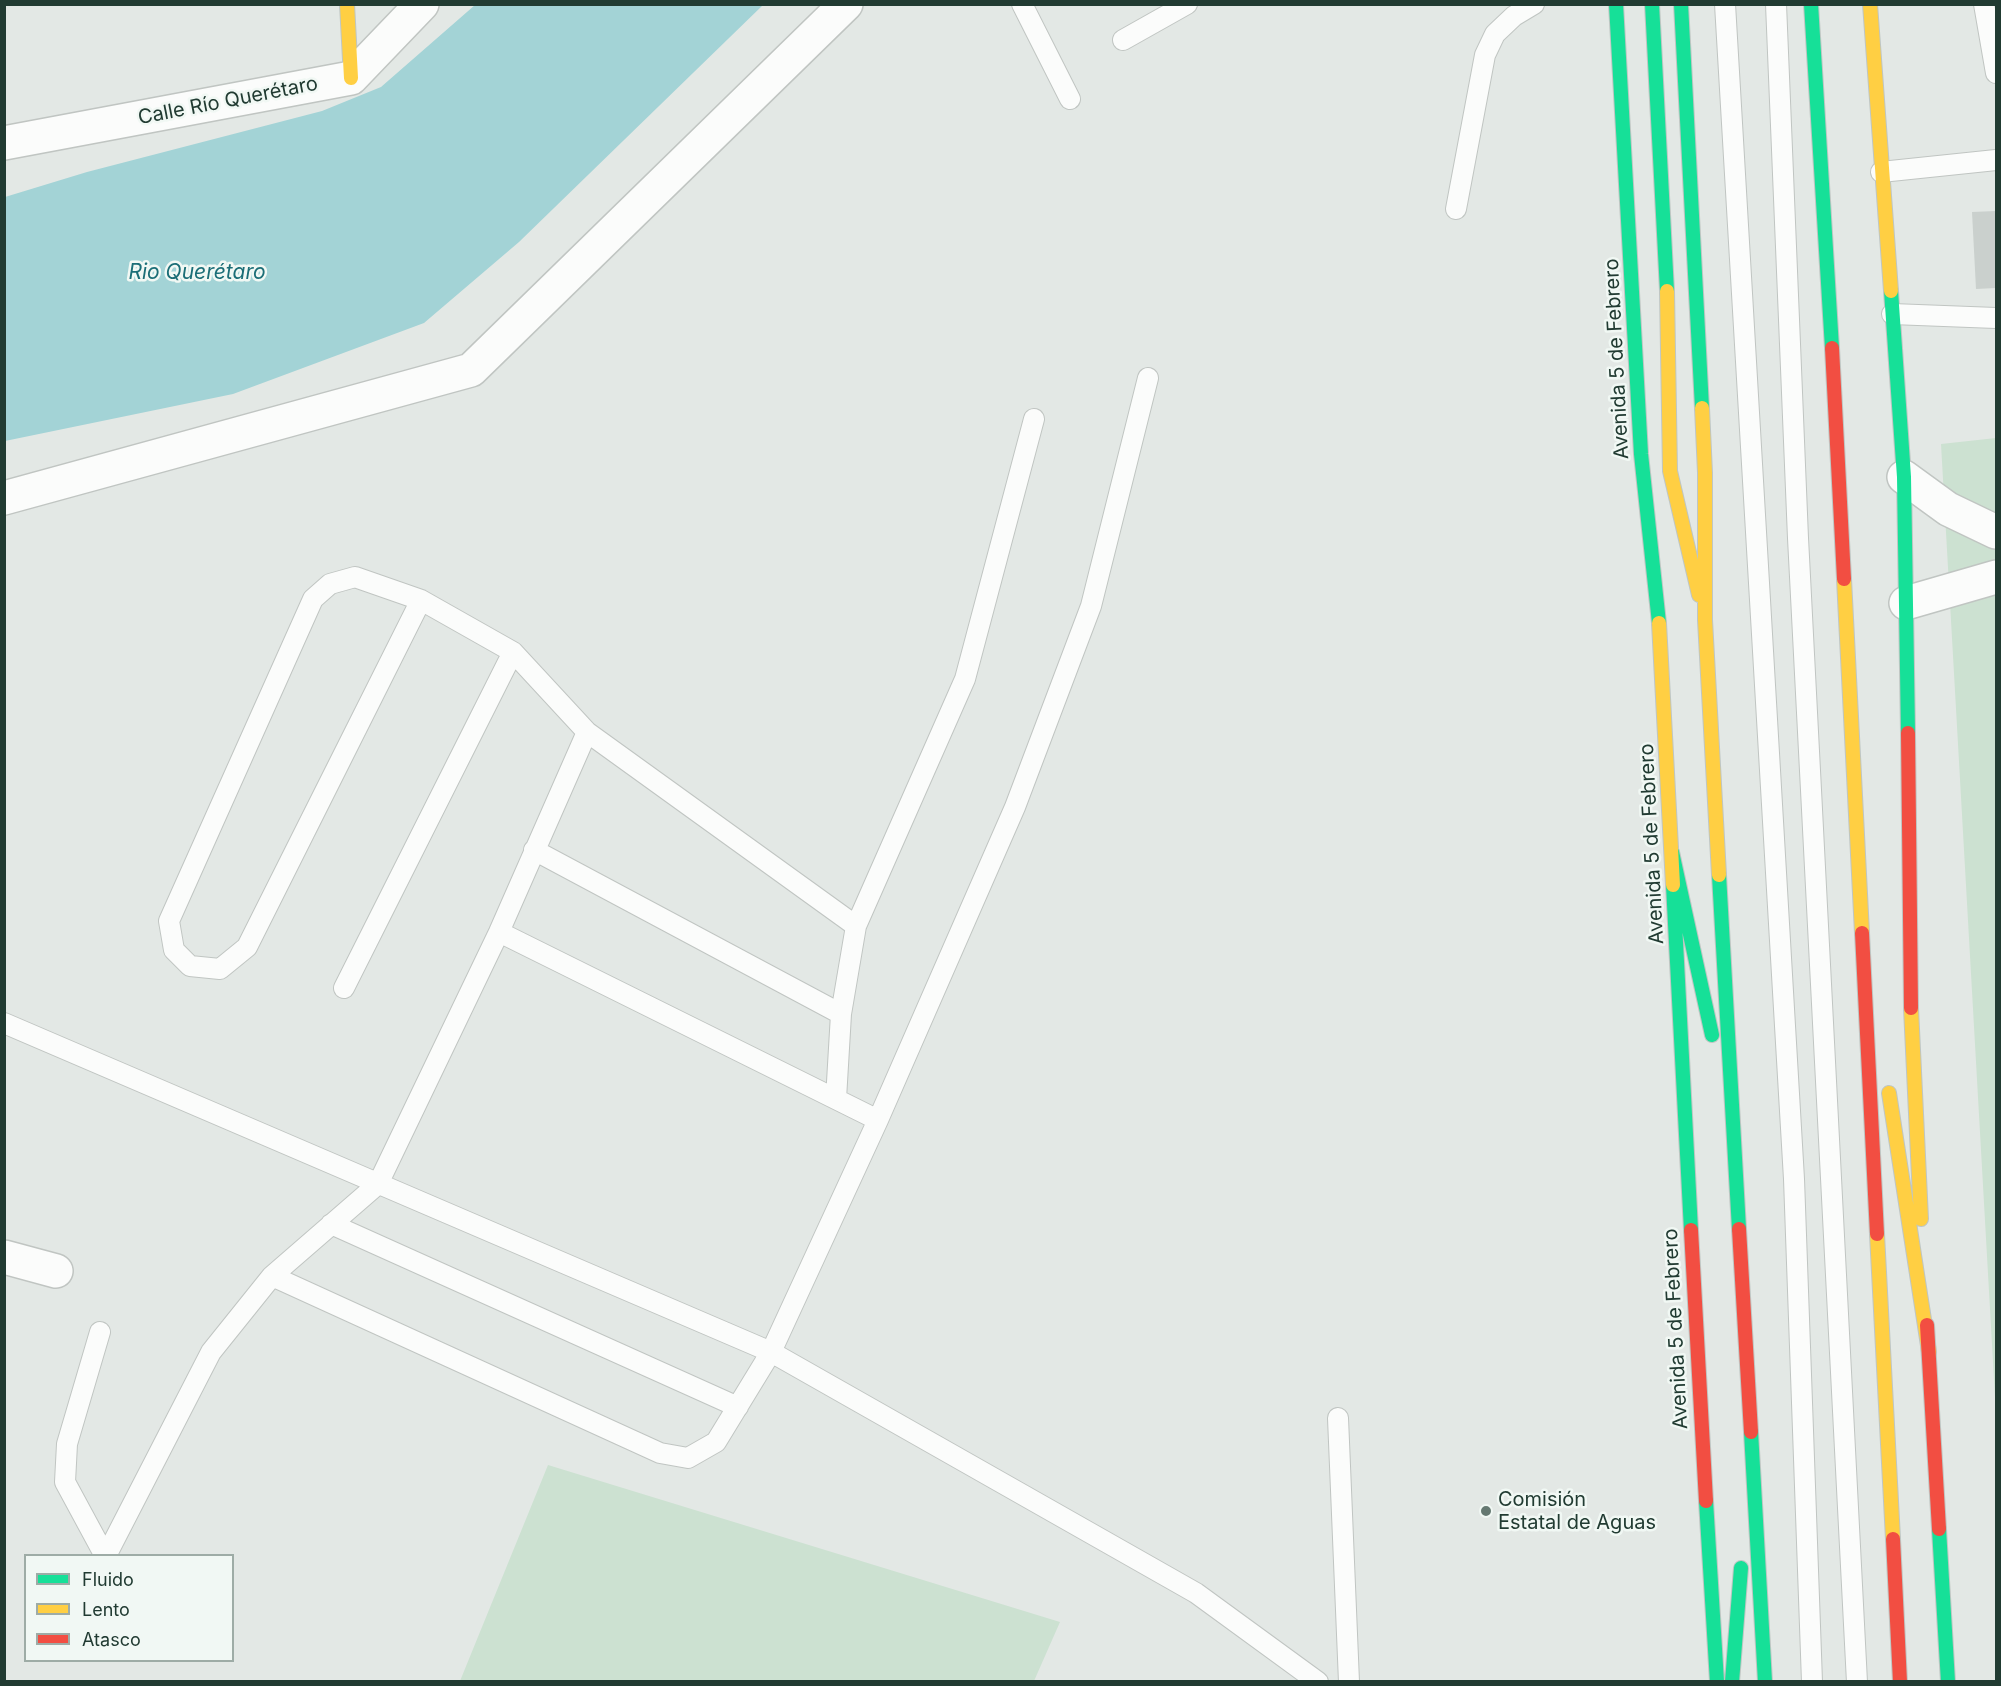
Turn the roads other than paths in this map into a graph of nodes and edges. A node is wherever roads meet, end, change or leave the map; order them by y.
1 (347, 4) edge
2 (422, 4) edge
3 (846, 4) edge
4 (1022, 4) edge
5 (1187, 4) edge
6 (1534, 4) edge
7 (1617, 4) edge
8 (1652, 4) edge
9 (1681, 4) edge
10 (1725, 4) edge
11 (1776, 4) edge
12 (1811, 4) edge
13 (1984, 4) edge
14 (1875, 12) edge
15 (1123, 40) dead end
16 (1996, 73) edge
17 (351, 78) junction
18 (1070, 99) dead end
19 (4, 143) edge
20 (1996, 160) edge
21 (1881, 172) junction
22 (1456, 210) dead end
23 (1892, 314) junction
24 (1996, 318) edge
25 (1148, 378) dead end
26 (1034, 419) dead end
27 (1904, 477) junction
28 (4, 498) edge
29 (1996, 532) edge
30 (1996, 577) edge
31 (421, 600) junction
32 (1906, 603) junction
33 (1705, 620) junction
34 (513, 652) junction
35 (587, 732) junction
36 (534, 850) junction
37 (1672, 852) junction
38 (1861, 915) junction
39 (856, 926) junction
40 (499, 932) junction
41 (344, 988) dead end
42 (841, 1014) junction
43 (4, 1023) edge
44 (1881, 1045) dead end
45 (1887, 1080) dead end
46 (836, 1099) junction
47 (878, 1120) junction
48 (1733, 1136) junction
49 (378, 1184) junction
50 (331, 1224) junction
51 (4, 1257) edge
52 (56, 1270) dead end
53 (272, 1275) junction
54 (99, 1332) dead end
55 (771, 1352) junction
56 (1929, 1352) junction
57 (738, 1407) junction
58 (1338, 1418) dead end
59 (1751, 1441) junction
60 (104, 1554) edge
61 (106, 1554) edge
62 (1318, 1682) edge
63 (1349, 1682) edge
64 (1717, 1682) edge
65 (1732, 1682) edge
66 (1764, 1682) edge
67 (1812, 1682) edge
68 (1857, 1682) edge
69 (1900, 1682) edge
70 (1948, 1682) edge

1 - 17 main road
2 - 17 street
3 - 28 street
4 - 18 lane
5 - 15 lane
6 - 22 lane
7 - 37 main road, Avenida 5 de Febrero
8 - 33 main road
9 - 33 main road
10 - 67 lane
11 - 68 lane
12 - 38 main road
13 - 16 lane
14 - 21 main road
17 - 19 street, Calle Río Querétaro
20 - 21 lane
21 - 23 main road
23 - 24 lane
23 - 27 main road
25 - 47 lane
26 - 39 lane
27 - 29 street
27 - 32 main road
30 - 32 street
31 - 31 lane
31 - 34 lane
32 - 56 main road
33 - 48 main road
34 - 35 lane
34 - 41 lane
35 - 36 lane
35 - 39 lane
36 - 40 lane
36 - 42 lane
37 - 48 main road
37 - 64 main road, Avenida 5 de Febrero
38 - 44 main road
38 - 69 main road
39 - 42 lane
40 - 46 lane
40 - 49 lane
42 - 46 lane
43 - 49 lane
45 - 56 main road
46 - 47 lane
47 - 55 lane
48 - 59 main road
49 - 50 lane
49 - 55 lane
50 - 53 lane
50 - 57 lane
51 - 52 street
53 - 57 lane
53 - 61 lane
54 - 60 lane
55 - 57 lane
55 - 62 lane
56 - 70 main road
58 - 63 lane
59 - 65 main road
59 - 66 main road

